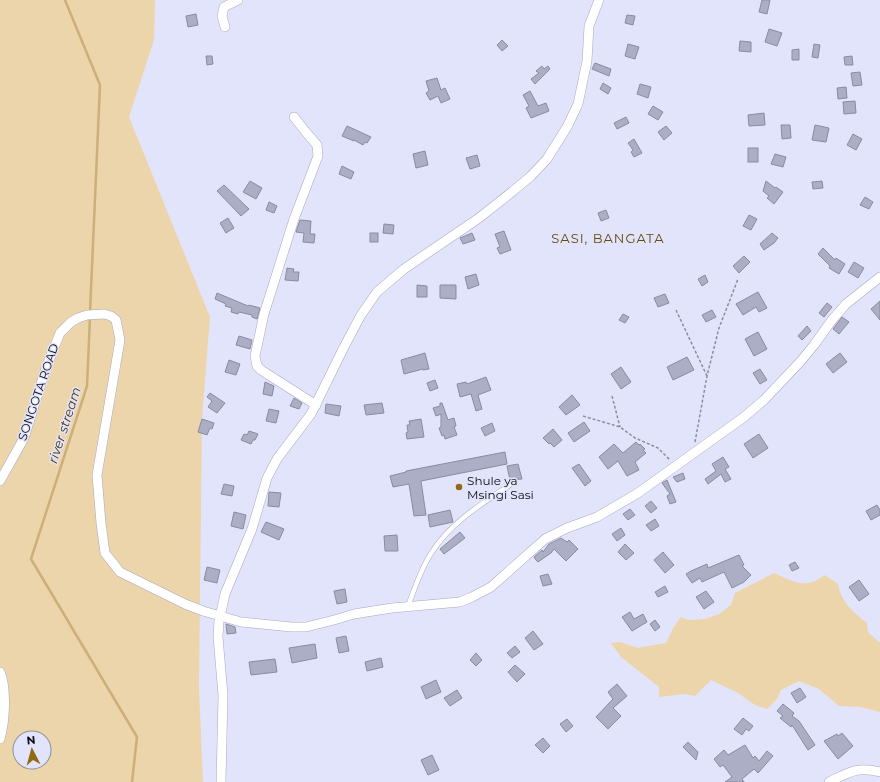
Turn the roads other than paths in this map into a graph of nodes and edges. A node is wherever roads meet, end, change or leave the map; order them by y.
1 (238, 0) edge
2 (599, 0) edge
3 (225, 27) dead end
4 (294, 116) dead end
5 (880, 277) edge
6 (316, 405) junction
7 (0, 481) edge
8 (511, 484) dead end
9 (408, 606) junction
10 (220, 616) junction
11 (0, 672) edge
12 (0, 739) edge
13 (880, 772) edge
14 (221, 782) edge
15 (830, 782) edge

1 - 3 street
2 - 6 street
4 - 6 street
5 - 9 street
6 - 10 street
7 - 10 street, SONGOTA ROAD
8 - 9 lane
9 - 10 street
10 - 14 street
11 - 12 street
13 - 15 street

